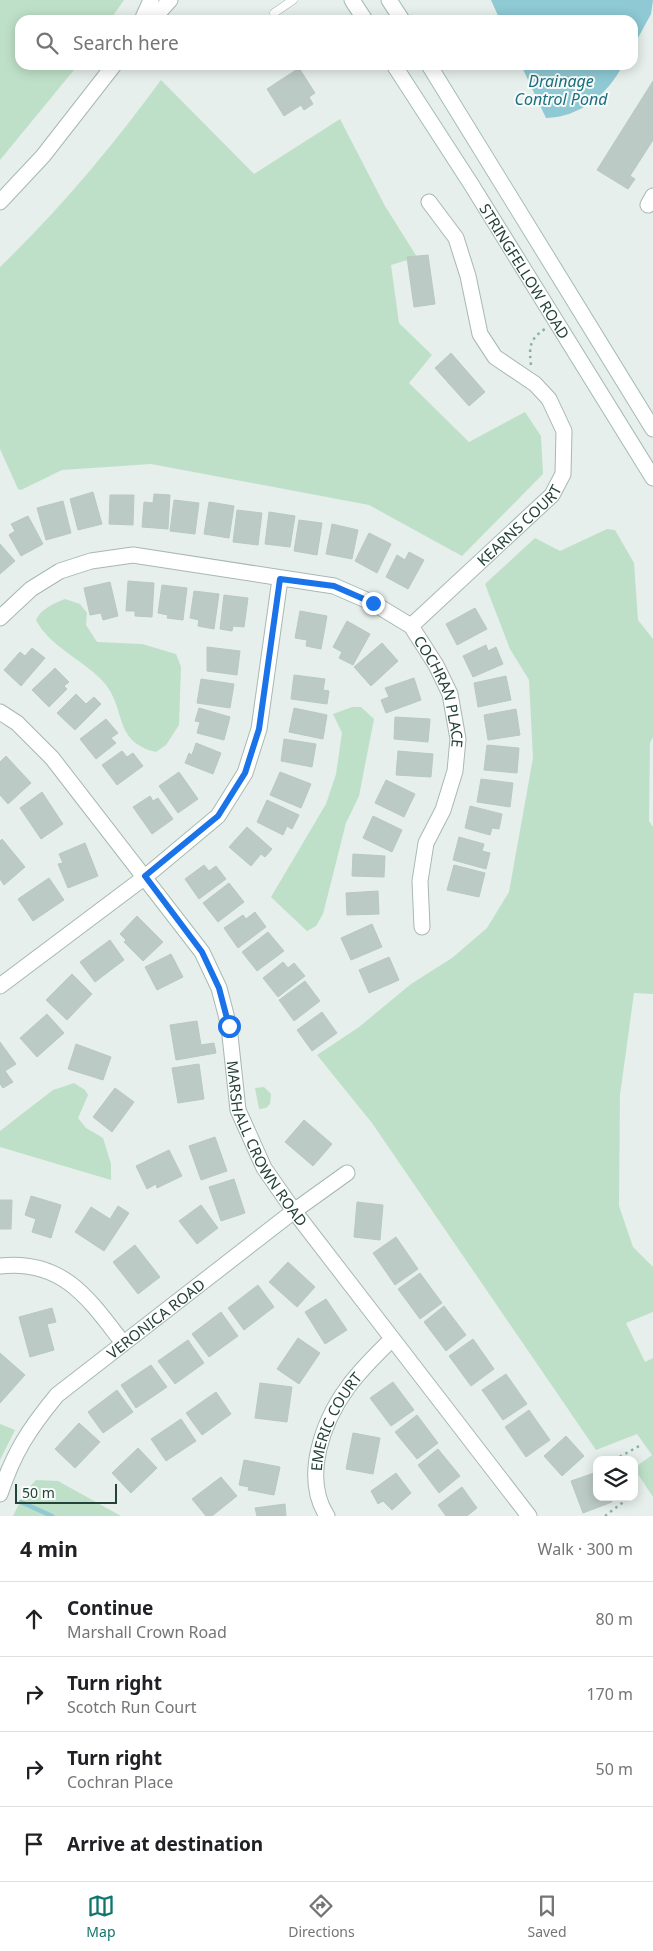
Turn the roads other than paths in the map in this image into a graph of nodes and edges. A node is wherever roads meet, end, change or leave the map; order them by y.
1 (150, 0) edge
2 (170, 0) edge
3 (293, 0) edge
4 (352, 0) edge
5 (389, 0) edge
6 (274, 14) dead end
7 (144, 15) edge
8 (156, 15) edge
9 (362, 15) edge
10 (399, 15) edge
11 (110, 70) edge
12 (397, 70) edge
13 (432, 70) edge
14 (0, 202) edge
15 (429, 202) dead end
16 (653, 429) edge
17 (653, 478) edge
18 (280, 579) junction
19 (0, 618) edge
20 (411, 626) junction
21 (0, 712) edge
22 (145, 876) junction
23 (422, 927) dead end
24 (0, 986) edge
25 (348, 1173) dead end
26 (294, 1211) junction
27 (0, 1266) edge
28 (392, 1339) junction
29 (123, 1343) junction
30 (0, 1494) edge
31 (327, 1516) edge
32 (529, 1516) edge

1 - 7 street
2 - 8 street
3 - 6 lane
4 - 9 street
5 - 10 street
11 - 14 street
12 - 17 street, STRINGFELLOW ROAD
13 - 16 street, STRINGFELLOW ROAD
15 - 20 street, KEARNS COURT
18 - 19 street, COCHRAN PLACE
18 - 20 street, COCHRAN PLACE
18 - 22 street
20 - 23 street, COCHRAN PLACE
21 - 22 street, MARSHALL CROWN ROAD
22 - 24 street
22 - 26 street, MARSHALL CROWN ROAD
25 - 26 street, VERONICA ROAD
26 - 28 street, MARSHALL CROWN ROAD
26 - 29 street, VERONICA ROAD
27 - 29 street
28 - 31 street, EMERIC COURT
28 - 32 street, MARSHALL CROWN ROAD
29 - 30 street, VERONICA ROAD

